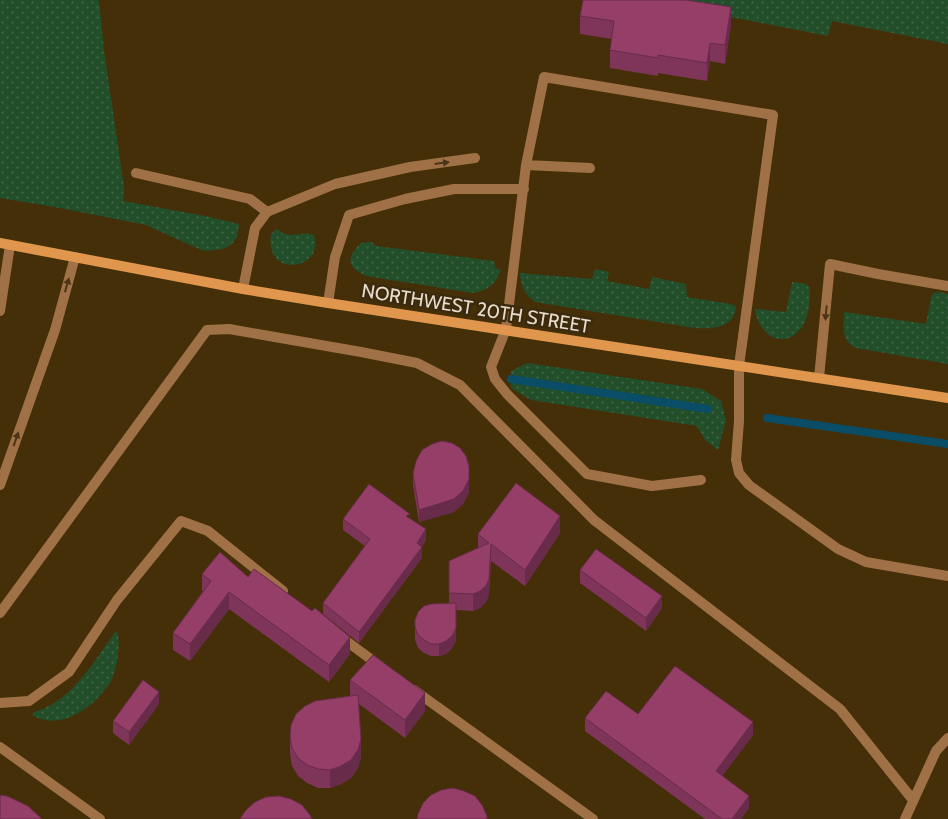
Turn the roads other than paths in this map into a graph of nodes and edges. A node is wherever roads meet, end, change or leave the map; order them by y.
1 (475, 158) dead end
2 (526, 165) junction
3 (590, 168) dead end
4 (136, 173) dead end
5 (524, 189) junction
6 (267, 212) junction
7 (5, 244) edge
8 (75, 257) junction
9 (948, 286) edge
10 (243, 289) junction
11 (328, 303) junction
12 (0, 311) edge
13 (506, 329) junction
14 (739, 366) junction
15 (819, 378) junction
16 (948, 398) edge
17 (701, 480) dead end
18 (0, 485) edge
19 (948, 576) edge
20 (291, 597) edge
21 (0, 613) edge
22 (335, 633) edge
23 (390, 673) edge
24 (405, 684) edge
25 (0, 702) edge
26 (948, 738) edge
27 (0, 747) edge
28 (914, 800) junction
29 (100, 819) edge
30 (592, 819) edge
31 (905, 819) edge

6 -> 1 street
2 - 3 street
2 - 5 street
2 - 14 street
4 - 6 street
5 - 11 street
5 - 13 street
6 - 10 street
7 - 8 street, NORTHWEST 20TH STREET
7 - 12 street
8 - 10 street, NORTHWEST 20TH STREET
18 -> 8 street
9 -> 15 street
10 - 11 street, NORTHWEST 20TH STREET
11 - 13 street, NORTHWEST 20TH STREET
13 - 14 street, NORTHWEST 20TH STREET
13 - 17 street
14 - 15 street, NORTHWEST 20TH STREET
14 - 19 street
15 - 16 street, NORTHWEST 20TH STREET
20 - 25 street
21 - 28 street
22 - 23 street
24 - 30 street
26 - 28 street
27 - 29 street
28 - 31 street

